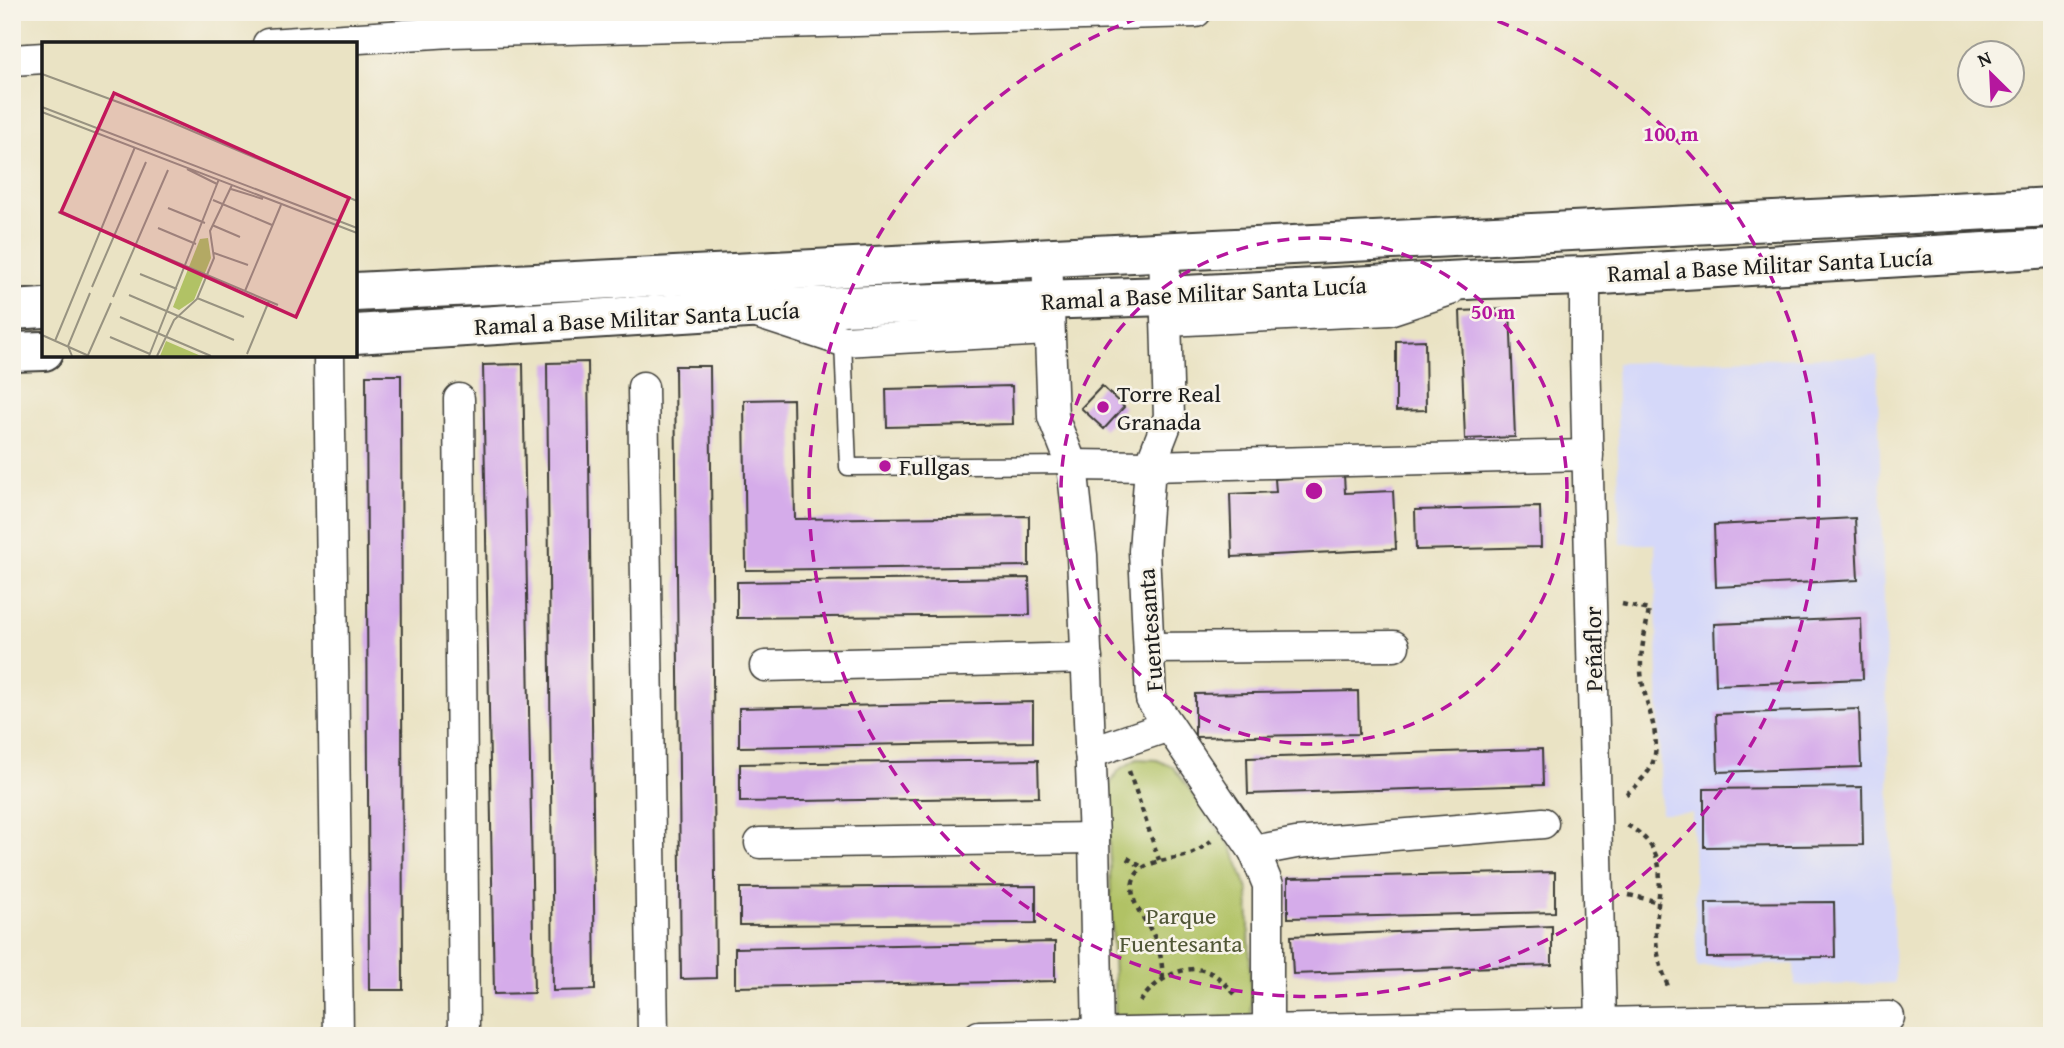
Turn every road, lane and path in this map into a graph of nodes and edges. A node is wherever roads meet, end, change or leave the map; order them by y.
1 (1196, 12) edge
2 (298, 42) edge
3 (42, 58) edge
4 (12, 60) edge
5 (2052, 207) edge
6 (2052, 248) edge
7 (1164, 253) junction
8 (1047, 257) junction
9 (1585, 276) junction
10 (357, 292) edge
11 (42, 308) edge
12 (747, 309) junction
13 (1167, 309) junction
14 (12, 310) edge
15 (1049, 316) junction
16 (357, 334) edge
17 (843, 341) junction
18 (42, 351) edge
19 (12, 352) edge
20 (329, 357) edge
21 (643, 387) dead end
22 (458, 399) dead end
23 (1588, 455) junction
24 (1072, 465) junction
25 (1150, 466) junction
26 (1592, 597) junction
27 (1394, 646) dead end
28 (1149, 648) junction
29 (1087, 658) junction
30 (765, 666) dead end
31 (1169, 726) junction
32 (1119, 744) junction
33 (1090, 753) junction
34 (1596, 807) junction
35 (1233, 821) junction
36 (1543, 823) dead end
37 (1094, 838) junction
38 (760, 843) dead end
39 (1254, 851) junction
40 (1159, 860) junction
41 (1163, 978) junction
42 (1889, 1017) dead end
43 (1685, 1021) junction
44 (1601, 1023) junction
45 (1813, 1026) edge
46 (1268, 1033) edge
47 (1106, 1034) edge
48 (338, 1036) edge
49 (464, 1036) edge
50 (653, 1036) edge
51 (979, 1036) edge

1 - 2 street
3 - 4 street
5 - 7 main road, Ramal a Base Militar Santa Lucía
6 - 9 main road, Ramal a Base Militar Santa Lucía
7 - 8 main road, Ramal a Base Militar Santa Lucía
7 - 13 street, Fuentesanta
8 - 10 main road, Ramal a Base Militar Santa Lucía
8 - 15 street
9 - 13 main road, Ramal a Base Militar Santa Lucía
9 - 23 street, Peñaflor
11 - 14 main road
12 - 15 main road, Ramal a Base Militar Santa Lucía
12 - 16 main road, Ramal a Base Militar Santa Lucía
12 - 17 street
13 - 15 main road, Ramal a Base Militar Santa Lucía
13 - 25 street, Fuentesanta
15 - 17 street
15 - 24 street
17 - 24 lane
18 - 19 main road
20 - 48 street
21 - 50 street
22 - 49 street
23 - 25 street
23 - 26 street, Peñaflor
24 - 25 street
24 - 29 street
25 - 28 street, Fuentesanta
26 - 34 street, Peñaflor
26 - 34 path
27 - 28 street
28 - 31 street, Fuentesanta
29 - 30 street
29 - 33 street
31 - 32 street
31 - 35 street, Fuentesanta
32 - 33 street
32 - 40 path
33 - 37 street
34 - 43 path
34 - 44 street, Peñaflor
35 - 39 street, Fuentesanta
35 - 40 path
36 - 39 street
37 - 38 street
37 - 47 street
39 - 46 street, Fuentesanta
40 - 41 path
41 - 46 path
41 - 47 path
42 - 45 street
43 - 44 street
43 - 45 street
44 - 46 street
46 - 47 street
47 - 51 street

